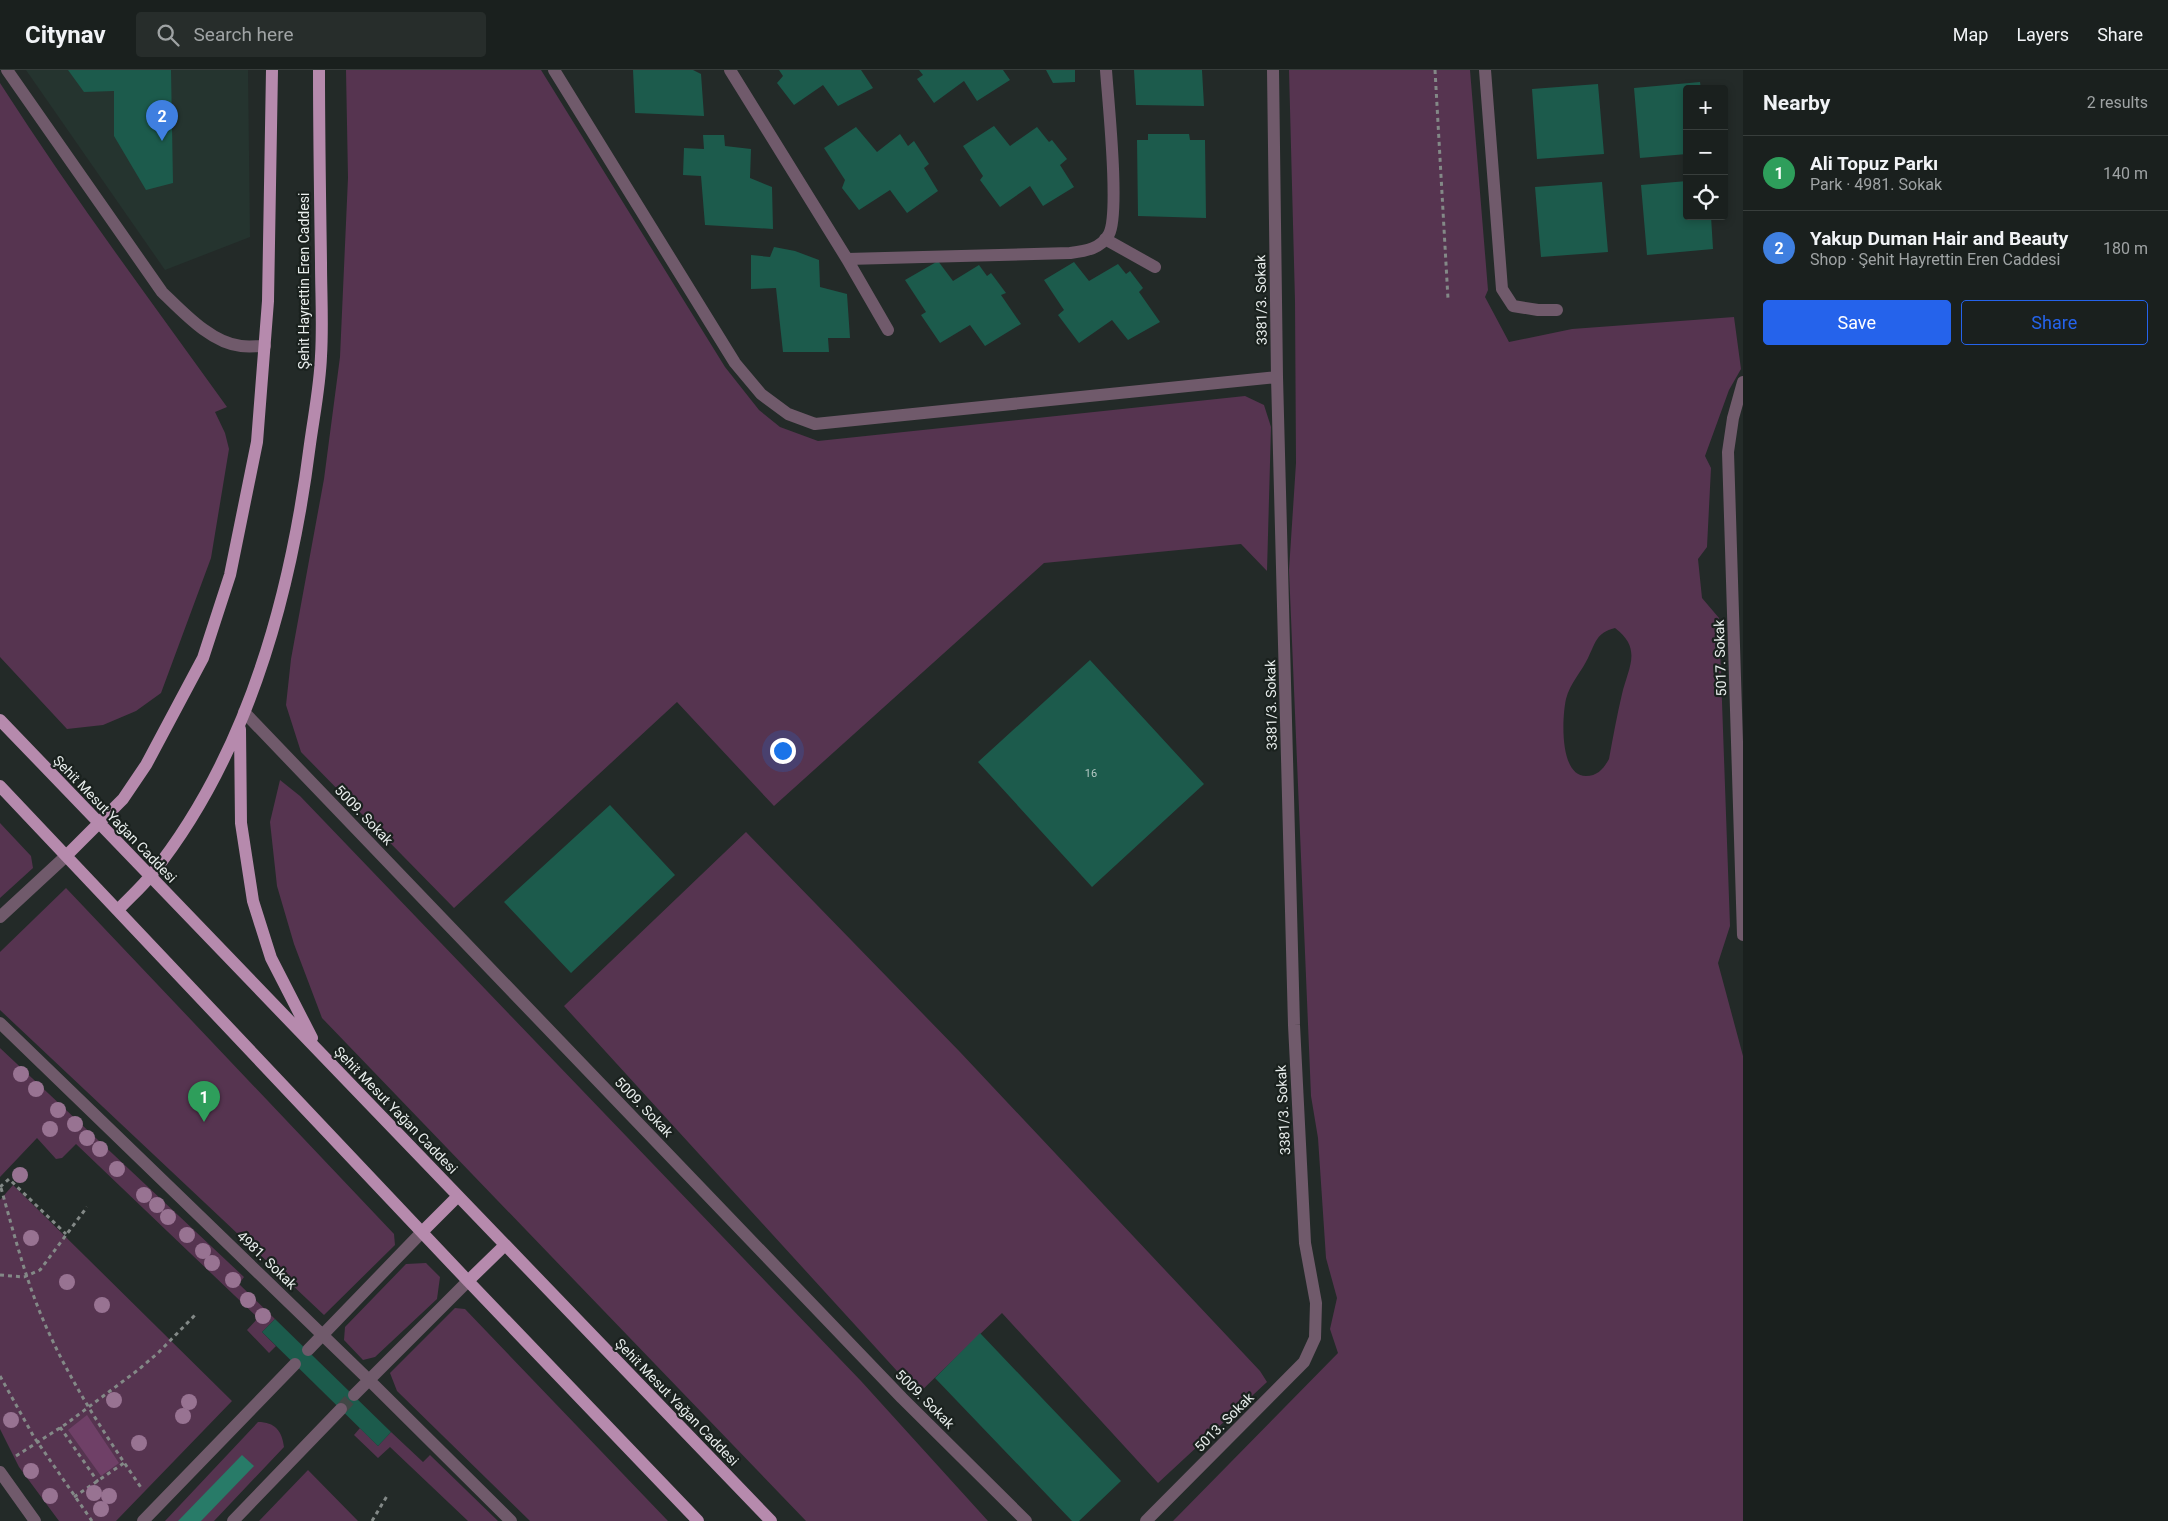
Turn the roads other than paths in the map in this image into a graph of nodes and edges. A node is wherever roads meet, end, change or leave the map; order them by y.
1 (7, 70) edge
2 (272, 70) edge
3 (319, 70) edge
4 (554, 70) edge
5 (730, 70) edge
6 (1106, 70) edge
7 (1273, 70) edge
8 (1485, 70) edge
9 (1106, 239) junction
10 (847, 259) junction
11 (1155, 267) dead end
12 (1558, 310) dead end
13 (888, 330) dead end
14 (265, 346) junction
15 (1277, 377) junction
16 (1743, 382) edge
17 (242, 718) junction
18 (0, 720) edge
19 (0, 786) edge
20 (100, 824) junction
21 (66, 856) junction
22 (150, 877) junction
23 (118, 910) junction
24 (0, 917) edge
25 (1743, 935) edge
26 (0, 1023) edge
27 (320, 1052) junction
28 (458, 1196) junction
29 (422, 1232) junction
30 (505, 1245) junction
31 (468, 1281) junction
32 (323, 1335) junction
33 (1314, 1338) joint
34 (308, 1350) dead end
35 (295, 1364) dead end
36 (369, 1380) junction
37 (354, 1395) tunnel mouth
38 (341, 1409) tunnel mouth
39 (0, 1472) edge
40 (35, 1521) edge
41 (143, 1521) edge
42 (233, 1521) edge
43 (511, 1521) edge
44 (698, 1521) edge
45 (771, 1521) edge
46 (1026, 1521) edge
47 (1146, 1521) edge

1 - 14 street
2 - 14 main road
3 - 17 main road, Şehit Hayrettin Eren Caddesi
4 - 15 street
5 - 10 street
6 - 9 street
7 - 15 street, 3381/3. Sokak
8 - 12 street
9 - 10 street
9 - 11 street
10 - 13 street
14 - 20 main road
15 - 33 street, 3381/3. Sokak
16 - 25 street, 5017. Sokak
17 - 22 main road, Şehit Hayrettin Eren Caddesi
17 - 27 main road
17 - 46 street, 5009. Sokak
18 - 20 main road, Şehit Mesut Yağan Caddesi
19 - 21 main road
20 - 21 main road
20 - 22 main road, Şehit Mesut Yağan Caddesi
21 - 23 main road
21 - 24 street
22 - 23 main road, Şehit Hayrettin Eren Caddesi
22 - 27 main road, Şehit Mesut Yağan Caddesi
23 - 29 main road
26 - 32 street, 4981. Sokak
27 - 28 main road, Şehit Mesut Yağan Caddesi
28 - 29 main road
28 - 30 main road, Şehit Mesut Yağan Caddesi
29 - 31 main road
29 - 32 street
30 - 31 main road
30 - 45 main road, Şehit Mesut Yağan Caddesi
31 - 36 street
31 - 44 main road
32 - 34 street
32 - 36 street, 4981. Sokak
33 - 47 street, 5013. Sokak
35 - 41 street
36 - 37 street
36 - 43 street, 4981. Sokak
38 - 42 street
39 - 40 street

